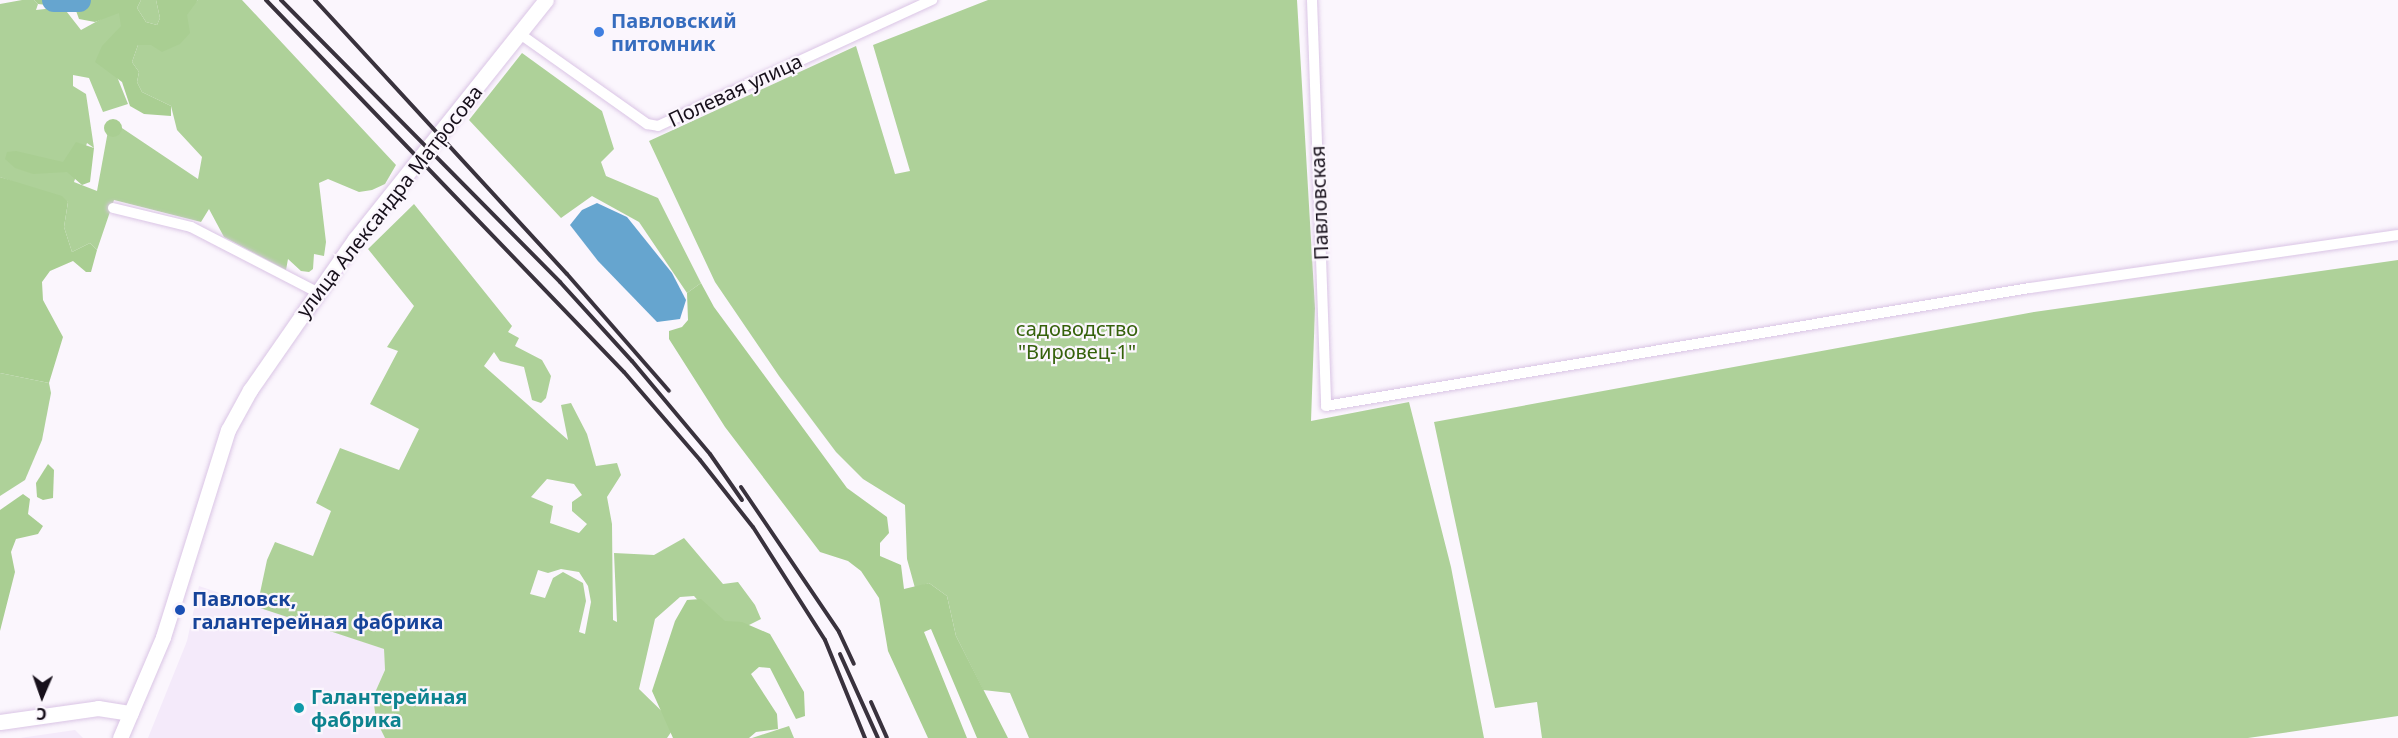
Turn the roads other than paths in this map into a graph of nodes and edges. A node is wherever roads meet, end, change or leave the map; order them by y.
1 (546, 0) edge
2 (932, 0) edge
3 (1312, 0) edge
4 (520, 34) junction
5 (113, 208) dead end
6 (2398, 235) edge
7 (315, 291) junction
8 (131, 713) junction
9 (0, 722) edge
10 (120, 738) edge

1 - 4 main road, улица Александра Матросова
2 - 4 street, Полевая улица
3 - 6 street, Павловская
4 - 7 main road, улица Александра Матросова
5 - 7 street
7 - 8 main road, улица Александра Матросова
8 - 9 main road
8 - 10 main road, улица Александра Матросова

